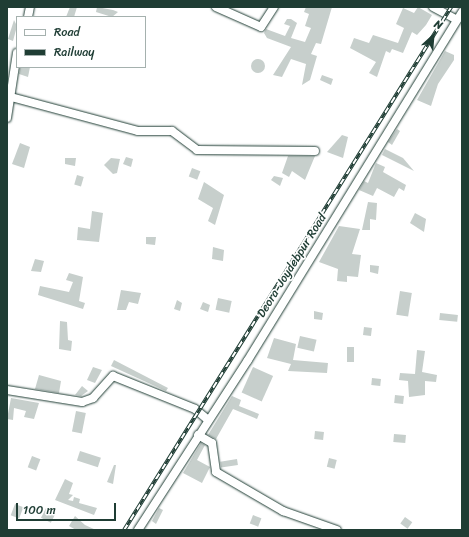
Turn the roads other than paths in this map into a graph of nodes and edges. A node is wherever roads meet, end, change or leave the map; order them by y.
1 (216, 7) edge
2 (274, 7) edge
3 (433, 7) edge
4 (462, 12) edge
5 (457, 20) junction
6 (16, 60) edge
7 (11, 97) junction
8 (7, 118) edge
9 (315, 151) dead end
10 (7, 390) edge
11 (208, 420) junction
12 (198, 435) junction
13 (138, 530) edge
14 (337, 530) edge

1 - 2 street
3 - 5 street
4 - 5 street, Deora-Joydebpur Road
5 - 11 street, Deora-Joydebpur Road
6 - 7 street
7 - 8 street
7 - 9 street
10 - 11 street
11 - 12 street, Deora-Joydebpur Road
12 - 13 street, Deora-Joydebpur Road
12 - 14 street

